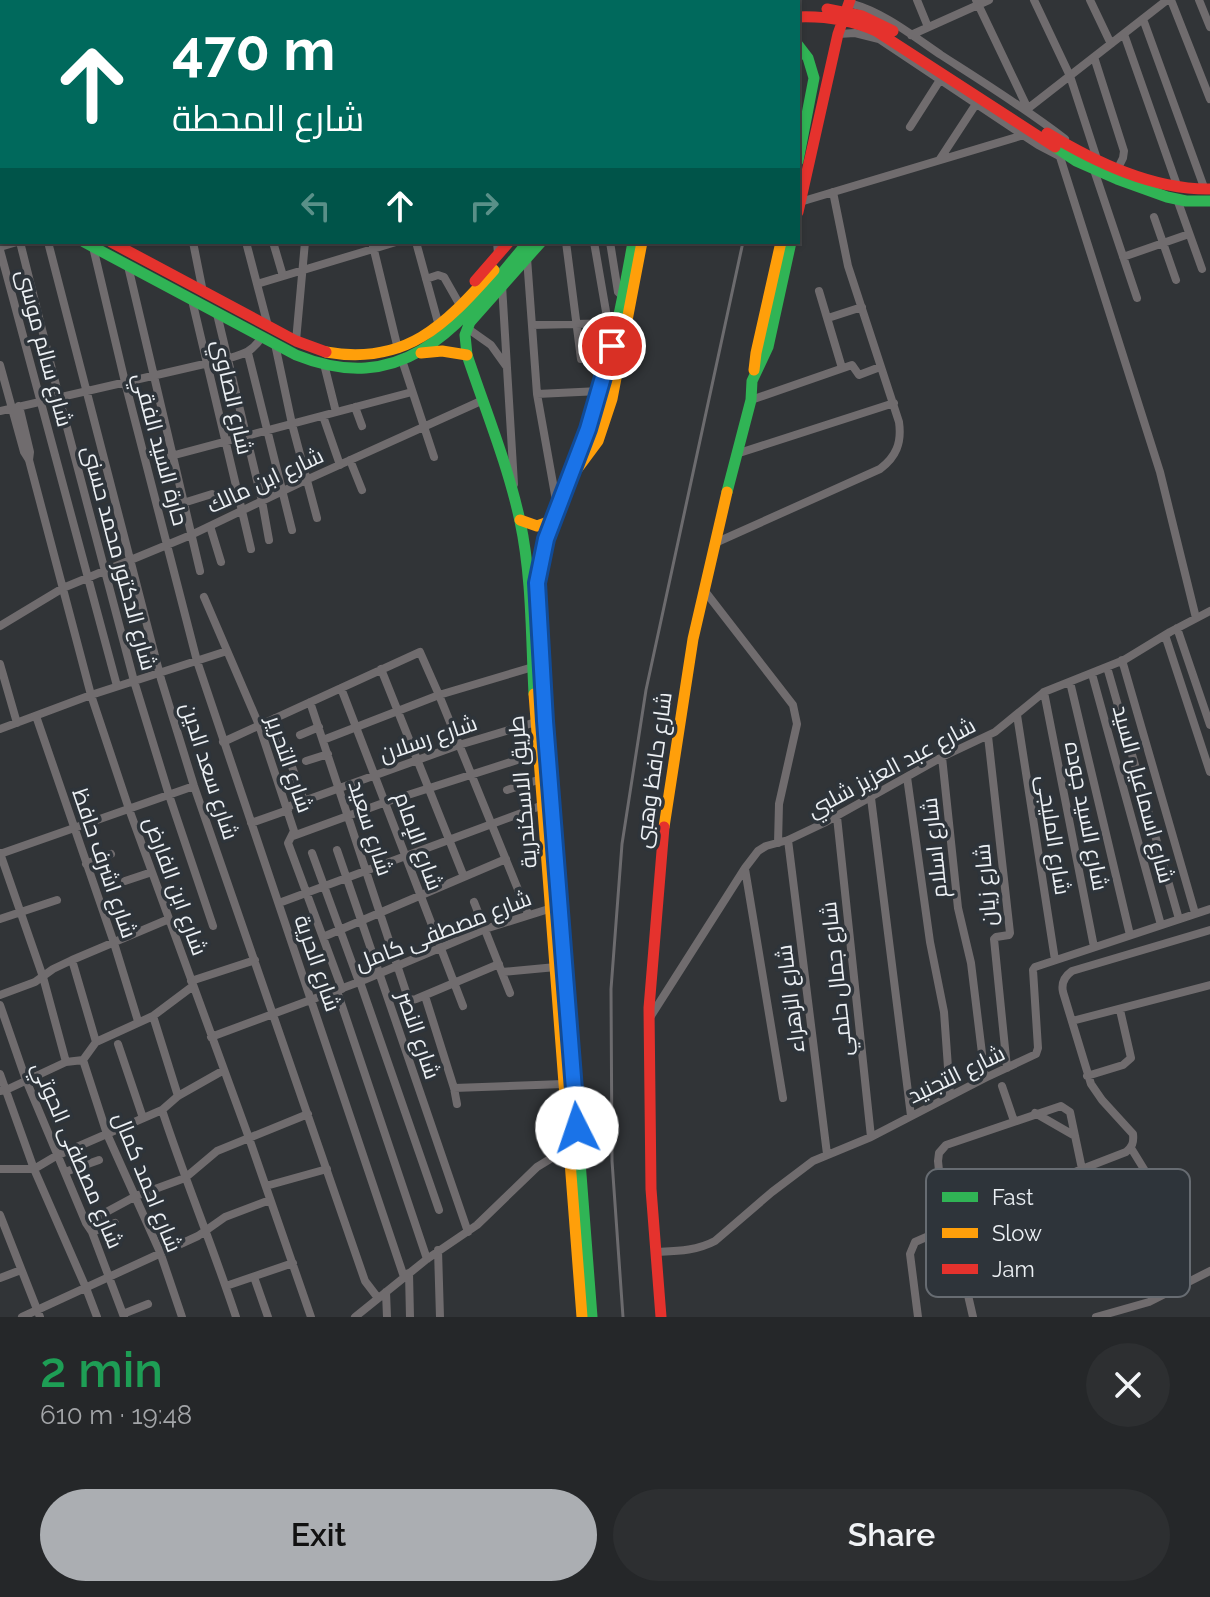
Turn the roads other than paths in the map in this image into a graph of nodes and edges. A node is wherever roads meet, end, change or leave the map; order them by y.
1 (917, 0) edge
2 (989, 0) edge
3 (1034, 0) edge
4 (1090, 0) edge
5 (1146, 0) edge
6 (1169, 0) edge
7 (1199, 0) edge
8 (850, 2) edge
9 (977, 2) edge
10 (800, 9) edge
11 (1152, 12) junction
12 (800, 17) edge
13 (1143, 19) junction
14 (928, 27) junction
15 (1210, 27) edge
16 (838, 34) junction
17 (1124, 34) junction
18 (911, 35) junction
19 (1111, 44) junction
20 (800, 48) edge
21 (1094, 57) junction
22 (1070, 76) junction
23 (940, 80) junction
24 (1210, 99) edge
25 (976, 104) junction
26 (1025, 120) junction
27 (910, 127) dead end
28 (800, 151) edge
29 (1079, 156) junction
30 (1060, 157) junction
31 (940, 160) junction
32 (1096, 164) junction
33 (1118, 168) junction
34 (833, 192) junction
35 (1208, 193) edge
36 (1178, 194) junction
37 (800, 203) edge
38 (800, 207) edge
39 (1154, 217) dead end
40 (1189, 234) junction
41 (1163, 243) junction
42 (19, 244) edge
43 (49, 244) edge
44 (88, 244) edge
45 (116, 244) edge
46 (193, 244) edge
47 (247, 244) edge
48 (274, 244) edge
49 (305, 244) edge
50 (417, 244) edge
51 (517, 244) edge
52 (526, 244) edge
53 (539, 244) edge
54 (566, 244) edge
55 (594, 244) edge
56 (610, 244) edge
57 (633, 244) edge
58 (642, 244) edge
59 (781, 244) edge
60 (791, 244) edge
61 (373, 245) edge
62 (0, 248) edge
63 (498, 248) edge
64 (1123, 257) junction
65 (527, 258) junction
66 (128, 266) junction
67 (1202, 269) dead end
68 (302, 270) junction
69 (283, 276) junction
70 (426, 279) junction
71 (1176, 280) dead end
72 (494, 282) junction
73 (257, 284) junction
74 (819, 291) dead end
75 (203, 292) junction
76 (623, 297) junction
77 (1137, 298) dead end
78 (192, 300) junction
79 (461, 307) junction
80 (862, 307) junction
81 (217, 314) junction
82 (828, 318) junction
83 (613, 323) junction
84 (532, 325) junction
85 (577, 325) junction
86 (439, 326) junction
87 (467, 328) junction
88 (265, 332) junction
89 (296, 341) junction
90 (275, 344) junction
91 (248, 353) junction
92 (400, 354) junction
93 (417, 354) junction
94 (467, 355) junction
95 (226, 359) junction
96 (581, 359) dead end
97 (205, 363) junction
98 (324, 364) junction
99 (0, 365) edge
100 (880, 367) junction
101 (842, 368) junction
102 (508, 369) junction
103 (153, 376) junction
104 (752, 381) junction
105 (125, 382) junction
106 (87, 391) junction
107 (600, 391) junction
108 (412, 392) junction
109 (537, 394) junction
110 (59, 397) junction
111 (751, 400) junction
112 (41, 401) junction
113 (481, 401) junction
114 (894, 403) junction
115 (15, 407) junction
116 (355, 407) junction
117 (0, 411) edge
118 (336, 412) junction
119 (323, 416) junction
120 (292, 424) junction
121 (362, 426) dead end
122 (424, 427) junction
123 (267, 430) junction
124 (246, 436) junction
125 (225, 442) junction
126 (736, 454) junction
127 (171, 456) junction
128 (434, 457) dead end
129 (350, 460) junction
130 (340, 465) junction
131 (569, 478) junction
132 (306, 480) junction
133 (362, 490) dead end
134 (282, 491) junction
135 (212, 494) dead end
136 (262, 501) junction
137 (515, 501) junction
138 (183, 503) junction
139 (241, 511) junction
140 (556, 515) junction
141 (317, 518) dead end
142 (520, 520) junction
143 (210, 526) junction
144 (292, 530) dead end
145 (191, 535) junction
146 (269, 540) dead end
147 (715, 543) junction
148 (168, 545) junction
149 (251, 549) dead end
150 (131, 561) junction
151 (221, 562) dead end
152 (105, 571) junction
153 (200, 571) dead end
154 (88, 578) junction
155 (63, 588) junction
156 (704, 590) junction
157 (204, 597) dead end
158 (1208, 611) edge
159 (1196, 618) junction
160 (1210, 623) edge
161 (0, 626) edge
162 (1177, 628) junction
163 (1165, 635) junction
164 (227, 651) junction
165 (1122, 660) junction
166 (197, 661) junction
167 (0, 664) edge
168 (533, 667) junction
169 (1107, 667) junction
170 (381, 669) junction
171 (159, 673) junction
172 (1092, 674) junction
173 (134, 681) junction
174 (1070, 682) junction
175 (117, 686) junction
176 (341, 688) junction
177 (1044, 692) junction
178 (91, 695) junction
179 (439, 695) junction
180 (310, 702) junction
181 (398, 710) junction
182 (1017, 715) junction
183 (36, 716) junction
184 (275, 718) junction
185 (536, 722) junction
186 (17, 723) junction
187 (259, 725) junction
188 (1210, 725) edge
189 (319, 727) junction
190 (357, 727) junction
191 (0, 729) edge
192 (300, 735) dead end
193 (988, 736) junction
194 (323, 740) junction
195 (223, 742) junction
196 (459, 745) junction
197 (539, 753) junction
198 (328, 754) junction
199 (942, 757) junction
200 (417, 760) junction
201 (306, 761) dead end
202 (1210, 772) edge
203 (471, 774) junction
204 (376, 775) junction
205 (907, 777) junction
206 (541, 779) junction
207 (194, 786) junction
208 (339, 788) junction
209 (429, 788) junction
210 (507, 790) dead end
211 (169, 795) junction
212 (871, 798) junction
213 (304, 801) junction
214 (386, 802) junction
215 (543, 805) junction
216 (287, 808) junction
217 (129, 809) junction
218 (348, 817) junction
219 (837, 817) junction
220 (251, 823) junction
221 (491, 823) junction
222 (74, 828) junction
223 (293, 836) junction
224 (449, 839) junction
225 (788, 840) junction
226 (778, 843) junction
227 (337, 850) dead end
228 (0, 853) edge
229 (312, 853) dead end
230 (111, 854) dead end
231 (406, 856) junction
232 (506, 859) junction
233 (86, 864) junction
234 (745, 868) junction
235 (366, 871) junction
236 (152, 872) junction
237 (464, 877) junction
238 (346, 878) junction
239 (125, 881) dead end
240 (324, 887) junction
241 (306, 893) junction
242 (420, 896) junction
243 (57, 900) dead end
244 (474, 902) dead end
245 (279, 903) junction
246 (552, 908) junction
247 (1210, 909) edge
248 (21, 912) junction
249 (380, 913) junction
250 (1195, 913) junction
251 (528, 914) junction
252 (0, 919) edge
253 (169, 919) junction
254 (1179, 919) junction
255 (361, 921) junction
256 (1161, 925) junction
257 (213, 926) dead end
258 (485, 929) junction
259 (1210, 930) edge
260 (340, 931) junction
261 (1130, 935) junction
262 (323, 937) junction
263 (114, 943) junction
264 (1094, 947) junction
265 (440, 948) junction
266 (72, 960) junction
267 (255, 960) junction
268 (1055, 960) junction
269 (398, 966) junction
270 (556, 967) junction
271 (500, 968) junction
272 (379, 974) junction
273 (43, 977) junction
274 (359, 982) junction
275 (192, 983) junction
276 (454, 983) junction
277 (1210, 985) edge
278 (339, 990) junction
279 (510, 993) dead end
280 (0, 995) edge
281 (425, 996) junction
282 (312, 1001) junction
283 (0, 1005) edge
284 (463, 1006) dead end
285 (1120, 1010) junction
286 (274, 1014) junction
287 (153, 1016) junction
288 (649, 1019) junction
289 (138, 1021) junction
290 (1072, 1021) junction
291 (211, 1037) junction
292 (96, 1042) junction
293 (118, 1044) dead end
294 (83, 1060) junction
295 (66, 1062) junction
296 (1007, 1068) junction
297 (224, 1070) junction
298 (0, 1074) edge
299 (1087, 1076) junction
300 (985, 1078) junction
301 (26, 1080) junction
302 (564, 1084) junction
303 (1002, 1086) dead end
304 (454, 1088) junction
305 (3, 1090) edge
306 (950, 1095) junction
307 (178, 1096) junction
308 (783, 1098) dead end
309 (457, 1104) dead end
310 (162, 1110) junction
311 (1035, 1113) junction
312 (308, 1114) junction
313 (911, 1116) junction
314 (143, 1118) junction
315 (1014, 1121) junction
316 (107, 1134) junction
317 (1075, 1136) junction
318 (871, 1137) junction
319 (249, 1138) junction
320 (1131, 1148) junction
321 (573, 1151) junction
322 (827, 1154) junction
323 (56, 1156) junction
324 (99, 1160) dead end
325 (0, 1169) edge
326 (34, 1169) junction
327 (327, 1169) junction
328 (939, 1169) edge
329 (1082, 1169) joint
330 (1144, 1169) edge
331 (65, 1172) junction
332 (185, 1178) junction
333 (266, 1186) junction
334 (136, 1196) junction
335 (270, 1200) junction
336 (439, 1210) dead end
337 (1, 1218) edge
338 (86, 1223) junction
339 (115, 1223) dead end
340 (206, 1231) junction
341 (92, 1232) junction
342 (468, 1232) junction
343 (926, 1236) edge
344 (438, 1250) junction
345 (160, 1252) junction
346 (656, 1252) junction
347 (427, 1259) junction
348 (293, 1263) junction
349 (21, 1270) junction
350 (1210, 1271) edge
351 (406, 1275) junction
352 (109, 1277) junction
353 (254, 1277) junction
354 (0, 1278) edge
355 (1190, 1281) edge
356 (226, 1286) junction
357 (86, 1288) junction
358 (386, 1292) junction
359 (969, 1297) edge
360 (1159, 1297) edge
361 (378, 1298) junction
362 (148, 1304) dead end
363 (39, 1314) edge
364 (123, 1316) edge
365 (356, 1316) edge
366 (22, 1317) edge
367 (97, 1317) edge
368 (182, 1317) edge
369 (236, 1317) edge
370 (268, 1317) edge
371 (311, 1317) edge
372 (387, 1317) edge
373 (410, 1317) edge
374 (440, 1317) edge
375 (582, 1317) edge
376 (592, 1317) edge
377 (661, 1317) edge
378 (918, 1317) edge
379 (973, 1317) edge
380 (1096, 1317) edge

1 - 14 street
2 - 9 street
3 - 22 street
4 - 19 street
5 - 11 street
6 - 11 street
6 - 24 street
7 - 15 street
8 - 16 main road
8 - 18 street
9 - 14 street
9 - 26 street
10 - 26 main road
11 - 13 street
12 - 26 main road
13 - 17 street
13 - 35 street
14 - 18 street
16 - 23 street
16 - 37 main road
17 - 19 street
17 - 36 street
18 - 26 street
19 - 21 street
20 - 28 main road
21 - 22 street
21 - 33 street
22 - 26 street
22 - 32 street
23 - 25 street
23 - 27 street
25 - 26 street
25 - 31 street
26 - 29 main road
26 - 30 street
26 - 31 street
29 - 30 street
29 - 32 main road
30 - 159 street
31 - 34 street
32 - 33 main road
32 - 36 main road
32 - 64 street
33 - 36 main road
34 - 38 street
34 - 80 street
35 - 36 main road
36 - 40 street
39 - 41 street
40 - 41 street
40 - 67 street
41 - 64 street
41 - 71 street
42 - 110 street, شارع الدكتور محمد حسنى
43 - 106 street, شارع سعد الدين
44 - 66 main road
44 - 105 street, حارة السيد الفقي
45 - 75 main road
46 - 75 street
47 - 73 street
48 - 69 street
49 - 68 street
50 - 70 street
51 - 72 main road
52 - 72 main road
53 - 65 main road
54 - 85 street
55 - 83 street
56 - 76 street
57 - 76 main road, طريق الاسكندرية
58 - 131 main road
59 - 104 main road
60 - 104 main road, شارع حافظ وهبى
61 - 68 street
61 - 92 street
62 - 112 street, شارع سالم موسى
63 - 79 main road
64 - 77 street
65 - 72 main road
65 - 84 street
66 - 78 main road
66 - 103 street
68 - 69 street
68 - 89 street
69 - 73 street
70 - 79 street
70 - 86 street
72 - 79 main road
72 - 87 main road
72 - 93 main road
72 - 102 street
73 - 88 street
74 - 82 street
75 - 88 main road
76 - 83 main road, طريق الاسكندرية
78 - 81 main road
78 - 97 street, شارع الصاوي
79 - 86 main road
80 - 82 street
80 - 100 street
81 - 88 main road
81 - 95 street
82 - 101 street
83 - 85 street
83 - 107 main road, طريق الاسكندرية
84 - 85 street
84 - 109 street
85 - 96 street
86 - 92 main road
87 - 94 main road, طريق الاسكندرية
87 - 102 street
88 - 89 main road
88 - 90 main road
88 - 91 street
89 - 92 main road
90 - 98 main road
90 - 120 street
91 - 95 street
91 - 123 street
92 - 93 main road
92 - 98 main road
92 - 108 street
93 - 94 main road
94 - 113 main road, طريق الاسكندرية
95 - 97 street
95 - 124 street
97 - 103 street
97 - 125 street, شارع الصاوي
98 - 118 street
99 - 115 street, شارع ابن الفارض
100 - 101 street
100 - 114 street
101 - 111 street
102 - 137 street
103 - 105 street
103 - 127 street
104 - 111 main road, شارع حافظ وهبى
105 - 106 street
105 - 148 street, حارة السيد الفقي
106 - 110 street
106 - 150 street, شارع سعد الدين
107 - 109 street
107 - 131 main road, طريق الاسكندرية
108 - 116 street
108 - 122 street
109 - 140 street
110 - 112 street
110 - 152 street, شارع الدكتور محمد حسنى
111 - 126 main road, شارع حافظ وهبى
112 - 115 street
112 - 154 street, شارع سالم موسى
113 - 122 street, شارع ابن مالك
113 - 137 main road, طريق الاسكندرية
114 - 126 street
114 - 147 street
115 - 117 street
115 - 155 street, شارع ابن الفارض
116 - 118 street
116 - 121 street
118 - 119 street
119 - 120 street
119 - 130 street
120 - 123 street
120 - 132 street
122 - 128 street
122 - 129 street, شارع ابن مالك
123 - 124 street
123 - 134 street
124 - 125 street
124 - 136 street
125 - 127 street
125 - 139 street, شارع الصاوي
126 - 147 main road, شارع حافظ وهبى
127 - 138 street
129 - 130 street, شارع ابن مالك
129 - 133 street
130 - 132 street, شارع ابن مالك
131 - 140 main road, طريق الاسكندرية
132 - 134 street, شارع ابن مالك
132 - 141 street
134 - 136 street, شارع ابن مالك
134 - 144 street
135 - 138 street
136 - 139 street, شارع ابن مالك
136 - 146 street
137 - 142 main road, طريق الاسكندرية
138 - 145 street
139 - 143 street, شارع ابن مالك
139 - 149 street, شارع الصاوي
140 - 142 main road
140 - 321 main road, طريق الاسكندرية
142 - 168 main road, طريق الاسكندرية
143 - 145 street, شارع ابن مالك
143 - 151 street
145 - 148 street, شارع ابن مالك
145 - 153 street
147 - 156 main road, شارع حافظ وهبى
148 - 150 street, شارع ابن مالك
148 - 166 street, حارة السيد الفقي
150 - 152 street, شارع ابن مالك
150 - 171 street, شارع سعد الدين
152 - 154 street, شارع ابن مالك
152 - 173 street, شارع الدكتور محمد حسنى
154 - 155 street, شارع ابن مالك
154 - 175 street, شارع سالم موسى
155 - 161 street, شارع ابن مالك
155 - 178 street, شارع ابن الفارض
156 - 226 street
156 - 288 main road, شارع حافظ وهبى
157 - 164 street, شارع التحرير
158 - 159 street, شارع عبد العزيز شلبي
158 - 160 street
159 - 162 street, شارع عبد العزيز شلبي
162 - 163 street, شارع عبد العزيز شلبي
162 - 188 street
163 - 165 street, شارع عبد العزيز شلبي
163 - 202 street
164 - 166 street
164 - 187 street, شارع التحرير
165 - 169 street, شارع عبد العزيز شلبي
165 - 250 street
166 - 171 street
166 - 195 street, شارع الحرية
167 - 186 street
168 - 179 street
168 - 185 main road, طريق الاسكندرية
169 - 172 street, شارع عبد العزيز شلبي
169 - 254 street
170 - 176 street
170 - 179 street
170 - 181 street
171 - 173 street
171 - 207 street, شارع سعد الدين
172 - 174 street, شارع عبد العزيز شلبي
172 - 256 street, شارع اسماعيل السيد
173 - 175 street
173 - 211 street, شارع الدكتور محمد حسنى
174 - 177 street, شارع عبد العزيز شلبي
174 - 261 street
175 - 178 street
176 - 180 street
176 - 190 street, شارع الإمام
177 - 182 street, شارع عبد العزيز شلبي
177 - 264 street, شارع السيد جوده
178 - 183 street
178 - 217 street, شارع ابن الفارض
179 - 181 street
179 - 196 street
180 - 184 street
180 - 189 street, شارع سعيد
181 - 190 street
181 - 200 street
182 - 193 street, شارع عبد العزيز شلبي
182 - 268 street, شارع المليجى
183 - 186 street
183 - 222 street, شارع اشرف حافظ
184 - 187 street
184 - 213 street
185 - 196 street, شارع رسلان
185 - 197 main road, طريق الاسكندرية
186 - 191 street
187 - 195 street
187 - 216 street, شارع التحرير
189 - 192 street
189 - 194 street, شارع سعيد
190 - 194 street
190 - 204 street, شارع الإمام
193 - 199 street, شارع عبد العزيز شلبي
193 - 296 street, شارع زيان
194 - 198 street, شارع سعيد
195 - 220 street, شارع الحرية
196 - 200 street, شارع رسلان
196 - 203 street
197 - 203 street
197 - 206 main road, طريق الاسكندرية
198 - 201 street
198 - 208 street, شارع سعيد
199 - 205 street, شارع عبد العزيز شلبي
199 - 300 street, شارع اسلام
200 - 204 street, شارع رسلان
200 - 209 street
203 - 209 street
203 - 221 street
204 - 208 street, شارع رسلان
204 - 214 street, شارع الإمام
205 - 212 street, شارع عبد العزيز شلبي
205 - 306 street
206 - 210 street
206 - 215 main road, طريق الاسكندرية
207 - 211 street
207 - 267 street, شارع سعد الدين
208 - 213 street, شارع رسلان
208 - 218 street, شارع سعيد
209 - 214 street
209 - 224 street
211 - 217 street
211 - 257 street, شارع الدكتور محمد حسنى
212 - 219 street, شارع عبد العزيز شلبي
212 - 313 street
213 - 216 street, شارع رسلان
214 - 218 street
214 - 231 street, شارع الإمام
215 - 221 street
215 - 246 main road, طريق الاسكندرية
216 - 220 street, شارع رسلان
216 - 223 street, شارع التحرير
217 - 222 street
217 - 236 street, شارع ابن الفارض
218 - 223 street
218 - 235 street, شارع سعيد
219 - 225 street, شارع عبد العزيز شلبي
219 - 318 street, شارع جمال حلمي
220 - 245 street, شارع الحرية
221 - 224 street
221 - 232 street
222 - 228 street
222 - 233 street, شارع اشرف حافظ
223 - 241 street, شارع التحرير
224 - 231 street
224 - 237 street
225 - 226 street, شارع عبد العزيز شلبي
225 - 322 street, شارع الزهراء
226 - 234 street, شارع عبد العزيز شلبي
227 - 238 street, شارع النصر
228 - 248 street
229 - 240 street
230 - 233 street
231 - 235 street
231 - 242 street, شارع الإمام
232 - 237 street
232 - 251 street
233 - 263 street, شارع اشرف حافظ
234 - 288 street, شارع عبد العزيز شلبي
234 - 308 street
235 - 238 street
235 - 249 street, شارع سعيد
236 - 239 street
236 - 253 street, شارع ابن الفارض
237 - 242 street
238 - 240 street
238 - 255 street, شارع النصر
240 - 241 street
240 - 260 street
241 - 245 street
241 - 262 street, شارع التحرير
242 - 249 street
242 - 265 street, شارع الإمام
243 - 248 street
244 - 258 street
245 - 282 street, شارع الحرية
246 - 251 street, شارع مصطفى كامل
246 - 270 main road, طريق الاسكندرية
247 - 250 street
248 - 252 street
248 - 273 street
249 - 255 street
249 - 269 street, شارع سعيد
250 - 254 street
251 - 258 street, شارع مصطفى كامل
253 - 263 street
253 - 275 street, شارع ابن الفارض
254 - 256 street
255 - 260 street
255 - 272 street, شارع النصر
256 - 261 street
258 - 265 street, شارع مصطفى كامل
258 - 271 street
259 - 290 street
260 - 262 street
260 - 274 street
261 - 264 street
262 - 278 street, شارع التحرير
263 - 266 street
263 - 289 street, شارع اشرف حافظ
264 - 268 street
265 - 269 street, شارع مصطفى كامل
265 - 276 street, شارع الإمام
266 - 273 street
266 - 292 street
267 - 275 street
267 - 286 street, شارع سعد الدين
268 - 296 street, شارع التجنيد
269 - 272 street, شارع مصطفى كامل
269 - 281 street, شارع سعيد
270 - 271 street
270 - 302 main road, طريق الاسكندرية
271 - 276 street
271 - 279 street
272 - 274 street, شارع مصطفى كامل
272 - 342 street, شارع النصر
273 - 280 street
273 - 295 street
274 - 278 street, شارع مصطفى كامل
274 - 336 street
275 - 287 street
275 - 291 street, شارع ابن الفارض
276 - 281 street
276 - 284 street, شارع الإمام
277 - 285 street
278 - 282 street, شارع مصطفى كامل
278 - 347 street, شارع التحرير
281 - 304 street
282 - 286 street, شارع مصطفى كامل
282 - 351 street, شارع الحرية
283 - 301 street, شارع مصطفى الحوتي
285 - 290 street
285 - 299 street
286 - 291 street, شارع مصطفى كامل
286 - 312 street, شارع سعد الدين
287 - 289 street
287 - 307 street
288 - 346 main road, شارع حافظ وهبى
289 - 292 street
290 - 299 street
291 - 297 street, شارع ابن الفارض
292 - 294 street
293 - 314 street
294 - 295 street
294 - 316 street, شارع احمد كمال
295 - 301 street
296 - 300 street, شارع التجنيد
297 - 307 street
297 - 319 street, شارع ابن الفارض
298 - 305 street
299 - 320 street
300 - 306 street, شارع التجنيد
301 - 305 street
301 - 323 street, شارع مصطفى الحوتي
302 - 304 street
302 - 321 main road, طريق الاسكندرية
303 - 315 street
304 - 309 street
305 - 326 street
306 - 313 street, شارع التجنيد
307 - 310 street
310 - 314 street
310 - 332 street
311 - 315 street
311 - 317 street
311 - 317 street
312 - 319 street
312 - 327 street, شارع سعد الدين
313 - 318 street, شارع التجنيد
314 - 316 street
315 - 328 street
316 - 323 street
316 - 334 street, شارع احمد كمال
317 - 329 street
318 - 322 street, شارع التجنيد
319 - 332 street
319 - 333 street, شارع ابن الفارض
320 - 329 street
320 - 330 street
321 - 342 street
321 - 375 main road, طريق الاسكندرية
321 - 376 main road, طريق الاسكندرية
322 - 346 street, شارع التجنيد
323 - 326 street
323 - 331 street, شارع مصطفى الحوتي
324 - 331 street
325 - 326 street
326 - 357 street
327 - 333 street
327 - 361 street, شارع سعد الدين
331 - 338 street, شارع مصطفى الحوتي
332 - 334 street
332 - 340 street
333 - 335 street, شارع ابن الفارض
334 - 338 street
334 - 345 street, شارع احمد كمال
335 - 340 street
335 - 348 street, شارع ابن الفارض
337 - 349 street
338 - 341 street, شارع مصطفى الحوتي
339 - 341 street
340 - 345 street
340 - 356 street
341 - 352 street, شارع مصطفى الحوتي
342 - 344 street
343 - 378 street
344 - 347 street
344 - 374 street
345 - 352 street
345 - 368 street, شارع احمد كمال
346 - 377 main road, شارع حافظ وهبى
347 - 351 street
348 - 353 street
348 - 371 street, شارع ابن الفارض
349 - 354 street
349 - 363 street
350 - 355 street
351 - 358 street
351 - 373 street, شارع الحرية
352 - 357 street
352 - 364 street, شارع مصطفى الحوتي
353 - 356 street
353 - 370 street
356 - 369 street
357 - 363 street
357 - 367 street
358 - 361 street
358 - 372 street
359 - 379 street
360 - 380 street
361 - 365 street
362 - 364 street
363 - 366 street

